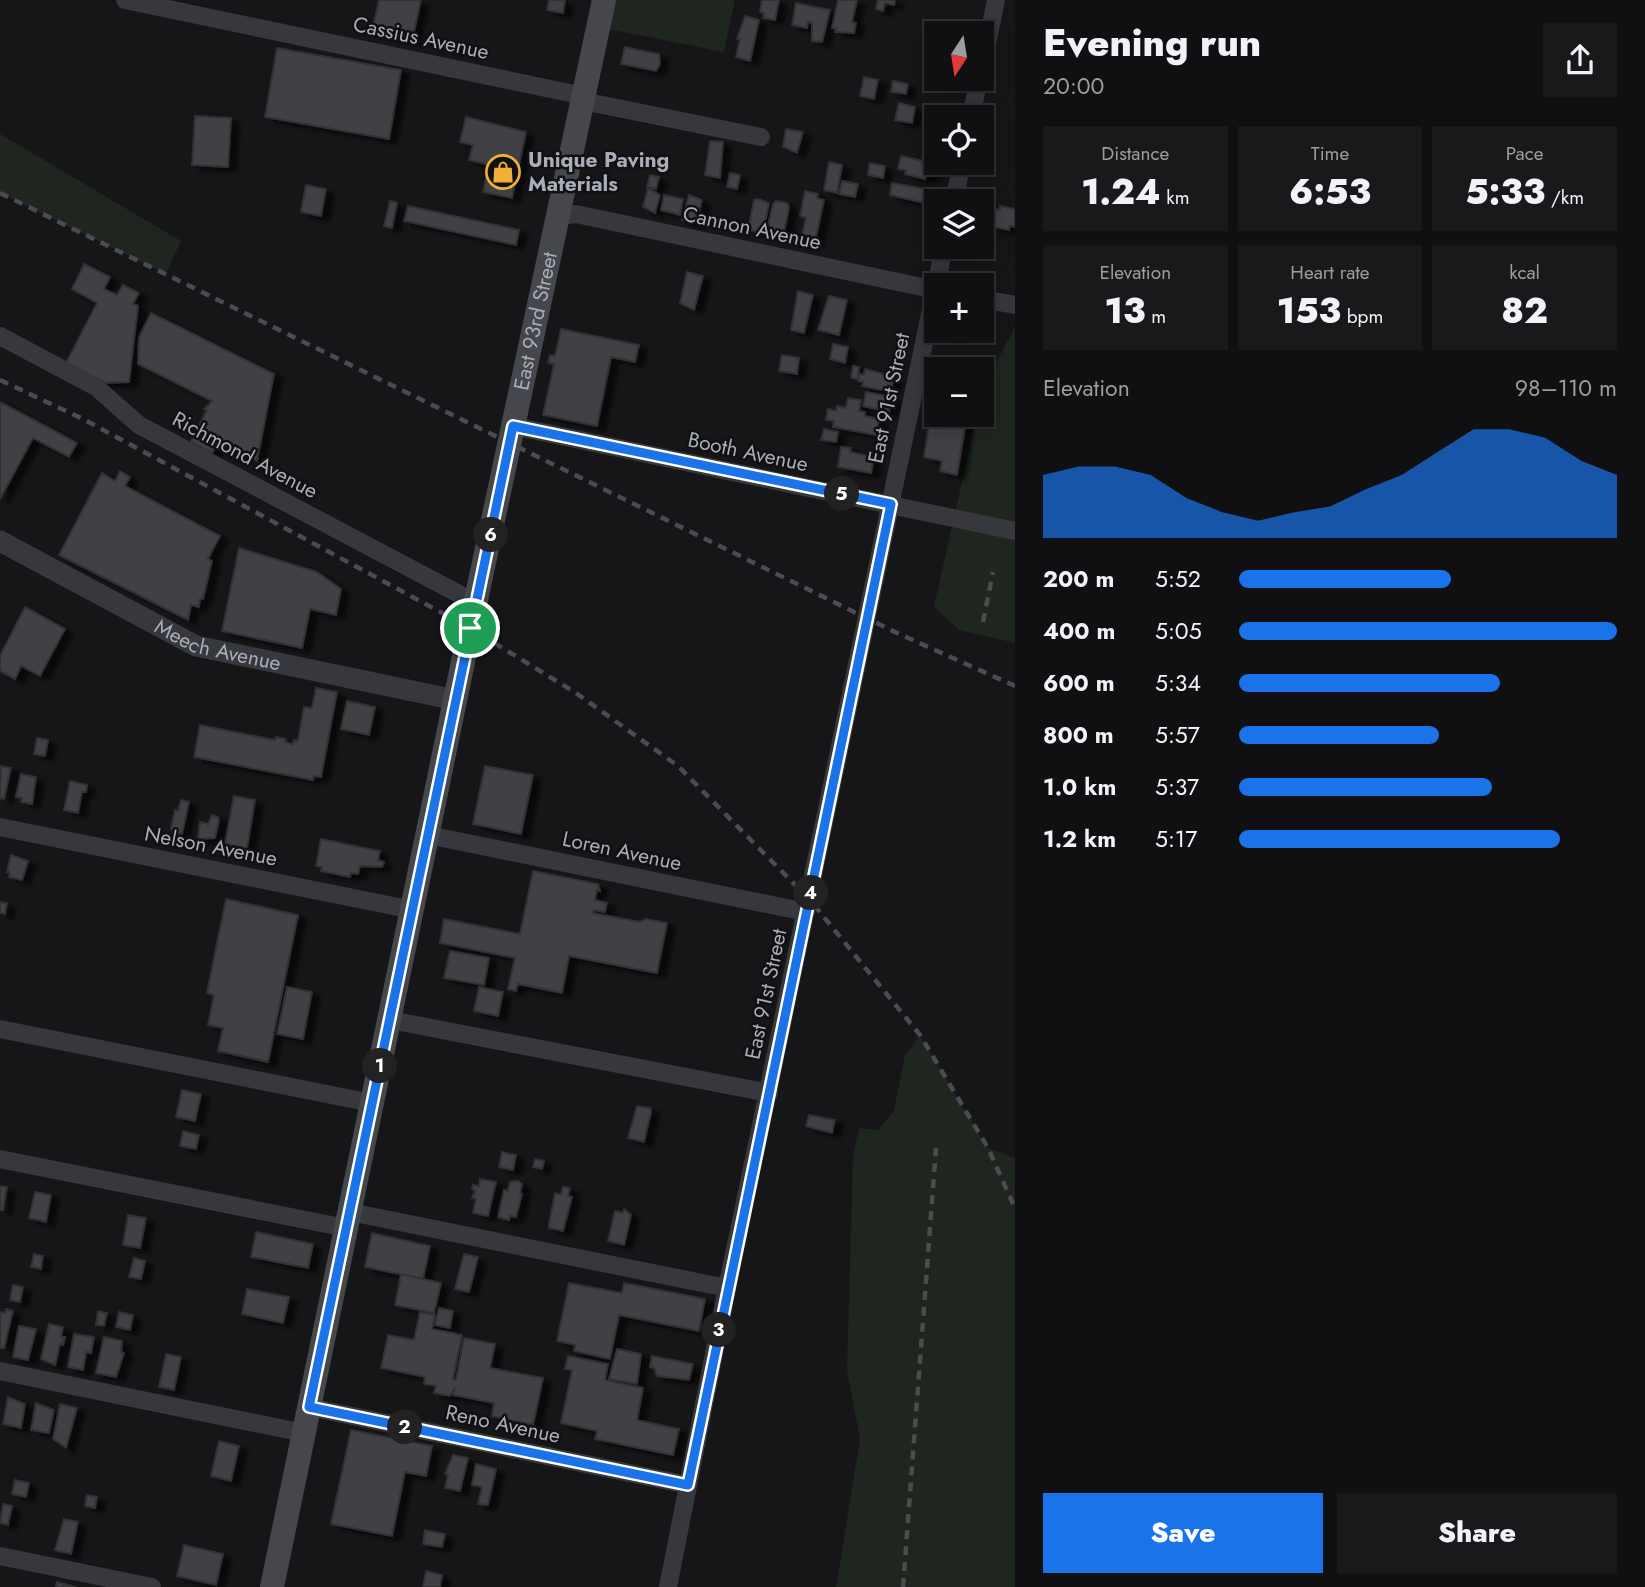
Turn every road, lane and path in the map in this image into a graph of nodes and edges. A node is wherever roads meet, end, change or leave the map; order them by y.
1 (125, 0) edge
2 (604, 0) edge
3 (996, 0) edge
4 (992, 21) edge
5 (583, 98) junction
6 (761, 137) dead end
7 (558, 216) junction
8 (924, 287) edge
9 (994, 301) edge
10 (1015, 305) edge
11 (0, 337) edge
12 (925, 343) edge
13 (513, 426) junction
14 (891, 504) junction
15 (1015, 531) edge
16 (0, 541) edge
17 (476, 603) junction
18 (456, 700) junction
19 (0, 827) edge
20 (428, 835) junction
21 (413, 910) junction
22 (806, 912) junction
23 (390, 1020) junction
24 (0, 1029) edge
25 (769, 1093) junction
26 (373, 1103) junction
27 (0, 1159) edge
28 (348, 1220) junction
29 (727, 1288) junction
30 (0, 1371) edge
31 (309, 1407) junction
32 (304, 1433) junction
33 (688, 1485) junction
34 (0, 1556) edge
35 (152, 1587) edge
36 (272, 1587) edge
37 (668, 1587) edge

1 - 5 street, Cassius Avenue
2 - 5 main road, East 93rd Street
3 - 4 street
5 - 6 street, Cassius Avenue
5 - 7 main road, East 93rd Street
7 - 8 street, Cannon Avenue
7 - 13 main road, East 93rd Street
9 - 10 street
11 - 17 street, Richmond Avenue
12 - 14 street, East 91st Street
13 - 14 street, Booth Avenue
13 - 17 main road, East 93rd Street
14 - 15 street, Booth Avenue
14 - 22 street, East 91st Street
16 - 18 street, Meech Avenue
17 - 18 main road, East 93rd Street
18 - 20 main road, East 93rd Street
19 - 21 street, Nelson Avenue
20 - 21 main road, East 93rd Street
20 - 22 street, Loren Avenue
21 - 23 main road, East 93rd Street
22 - 25 street, East 91st Street
23 - 25 street
23 - 26 main road, East 93rd Street
24 - 26 street
25 - 29 street, East 91st Street
26 - 28 main road, East 93rd Street
27 - 28 street
28 - 29 street
28 - 31 main road, East 93rd Street
29 - 33 street, East 91st Street
30 - 32 street
31 - 32 main road, East 93rd Street
31 - 33 street, Reno Avenue
32 - 36 main road, East 93rd Street
33 - 37 street, East 91st Street
34 - 35 street

